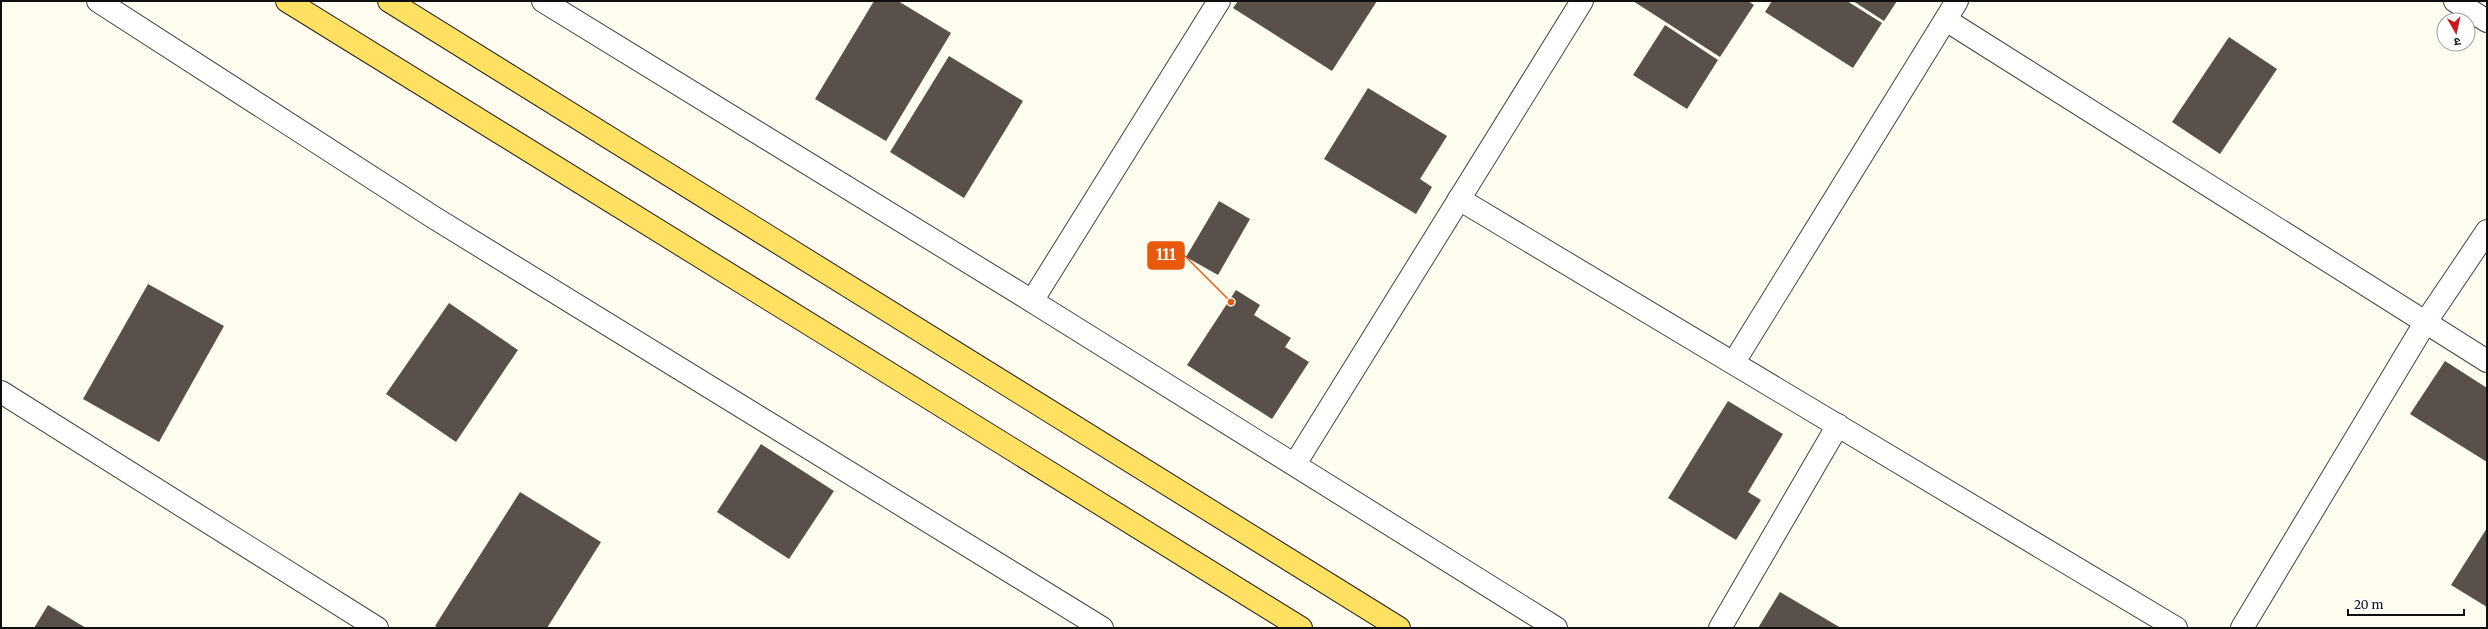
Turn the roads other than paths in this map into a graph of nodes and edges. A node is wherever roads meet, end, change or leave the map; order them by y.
1 (98, 1) edge
2 (287, 1) edge
3 (389, 1) edge
4 (543, 1) edge
5 (1219, 1) edge
6 (1582, 1) edge
7 (1957, 1) edge
8 (2455, 1) edge
9 (1946, 20) junction
10 (2487, 21) edge
11 (1459, 199) junction
12 (2487, 231) edge
13 (1032, 301) junction
14 (2425, 323) junction
15 (2487, 361) edge
16 (1734, 362) junction
17 (1, 392) edge
18 (1838, 425) junction
19 (1295, 464) junction
20 (377, 628) edge
21 (1102, 628) edge
22 (1301, 628) edge
23 (1398, 628) edge
24 (1556, 628) edge
25 (1720, 628) edge
26 (2176, 628) edge
27 (2242, 628) edge

1 - 21 street
2 - 22 main road
3 - 23 main road
4 - 13 street
5 - 13 street
6 - 11 street
7 - 9 street
8 - 10 street
9 - 14 street
9 - 16 street
11 - 16 street
11 - 19 street
12 - 14 street
13 - 19 street
14 - 15 street
14 - 27 street
16 - 18 street
17 - 20 street
18 - 25 street
18 - 26 street
19 - 24 street

